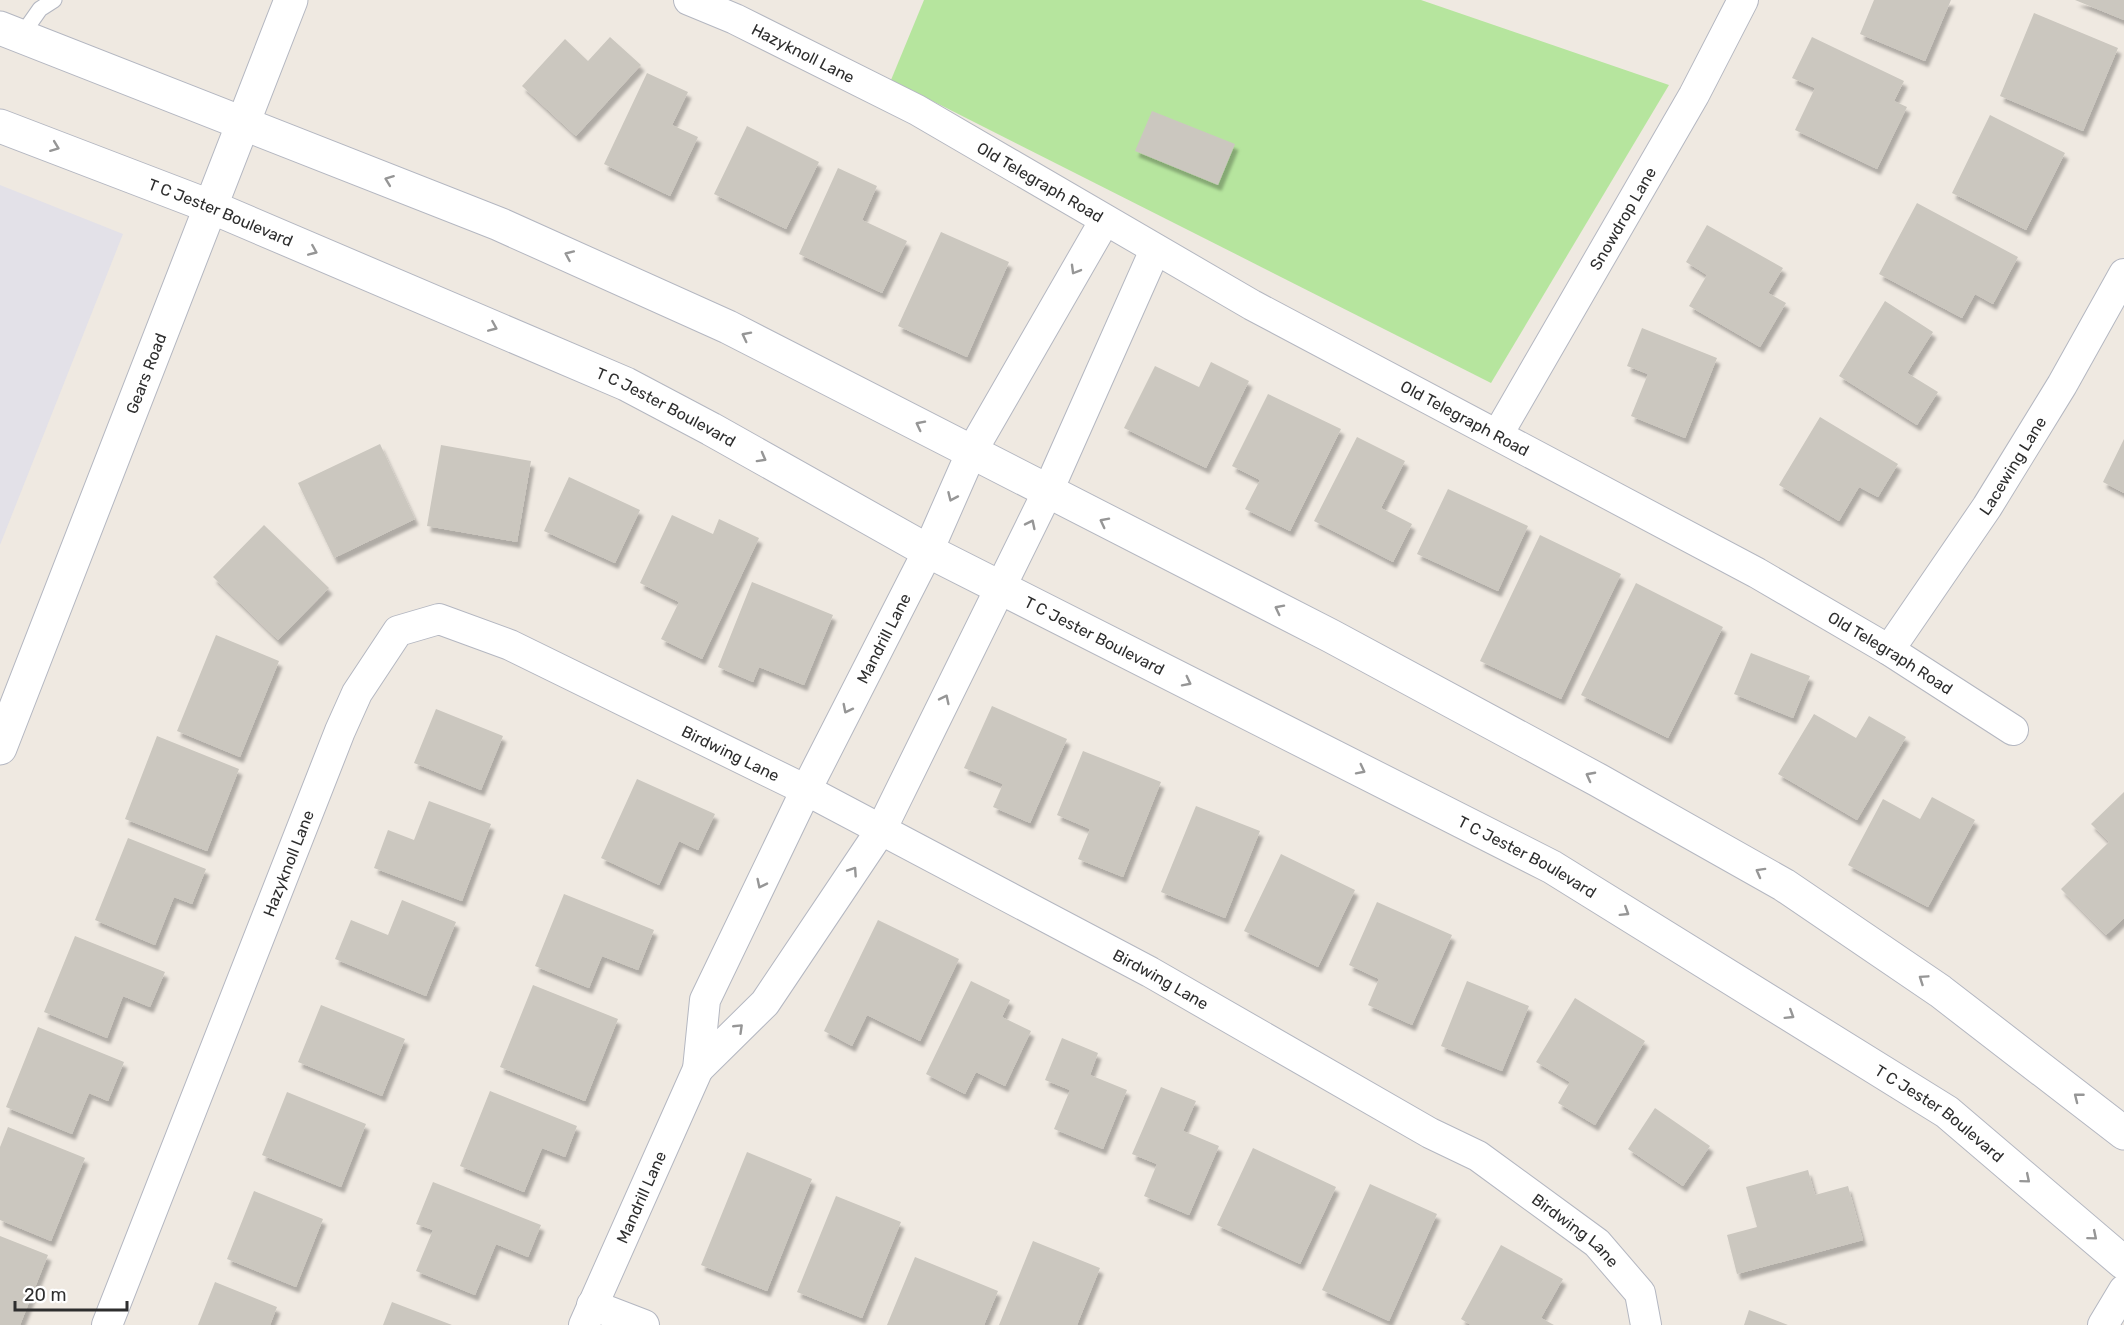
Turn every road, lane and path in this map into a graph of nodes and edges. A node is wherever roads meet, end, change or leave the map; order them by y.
1 (54, 0) edge
2 (291, 0) edge
3 (689, 0) edge
4 (1743, 0) edge
5 (10, 32) edge
6 (917, 110) joint
7 (242, 123) junction
8 (0, 126) edge
9 (209, 206) junction
10 (1105, 220) junction
11 (1155, 250) junction
12 (2124, 274) edge
13 (1498, 434) junction
14 (972, 451) junction
15 (1047, 493) junction
16 (928, 551) junction
17 (1000, 588) junction
18 (1889, 650) junction
19 (617, 699) joint
20 (2013, 730) dead end
21 (0, 748) edge
22 (806, 790) junction
23 (881, 830) junction
24 (698, 1069) junction
25 (2124, 1133) edge
26 (2124, 1263) edge
27 (2124, 1290) edge
28 (588, 1315) edge
29 (107, 1325) edge
30 (644, 1325) edge
31 (1646, 1325) edge
32 (2103, 1325) edge

1 - 5 lane
2 - 7 main road, Gears Road
3 - 6 street, Hazyknoll Lane
4 - 13 street, Snowdrop Lane
5 - 7 main road
6 - 10 street, Old Telegraph Road
7 - 9 main road, Gears Road
14 -> 7 main road
8 -> 9 main road, T C Jester Boulevard
9 -> 16 main road, T C Jester Boulevard
9 - 21 main road, Gears Road
10 - 11 street, Old Telegraph Road
10 -> 14 street, Mandrill Lane
11 - 13 street, Old Telegraph Road
11 - 15 street, Mandrill Lane
12 - 18 street, Lacewing Lane
13 - 18 street, Old Telegraph Road
14 - 15 main road
14 -> 16 street, Mandrill Lane
17 -> 15 street, Mandrill Lane
25 -> 15 main road
16 - 17 main road, T C Jester Boulevard
16 -> 22 street, Mandrill Lane
23 -> 17 street, Mandrill Lane
17 -> 26 main road, T C Jester Boulevard
18 - 20 street, Old Telegraph Road
19 - 22 street, Birdwing Lane
19 - 29 street, Hazyknoll Lane
22 - 23 street, Birdwing Lane
22 -> 24 street, Mandrill Lane
24 -> 23 street, Mandrill Lane
23 - 31 street, Birdwing Lane
24 - 28 street, Mandrill Lane
27 - 32 street
28 - 30 street

